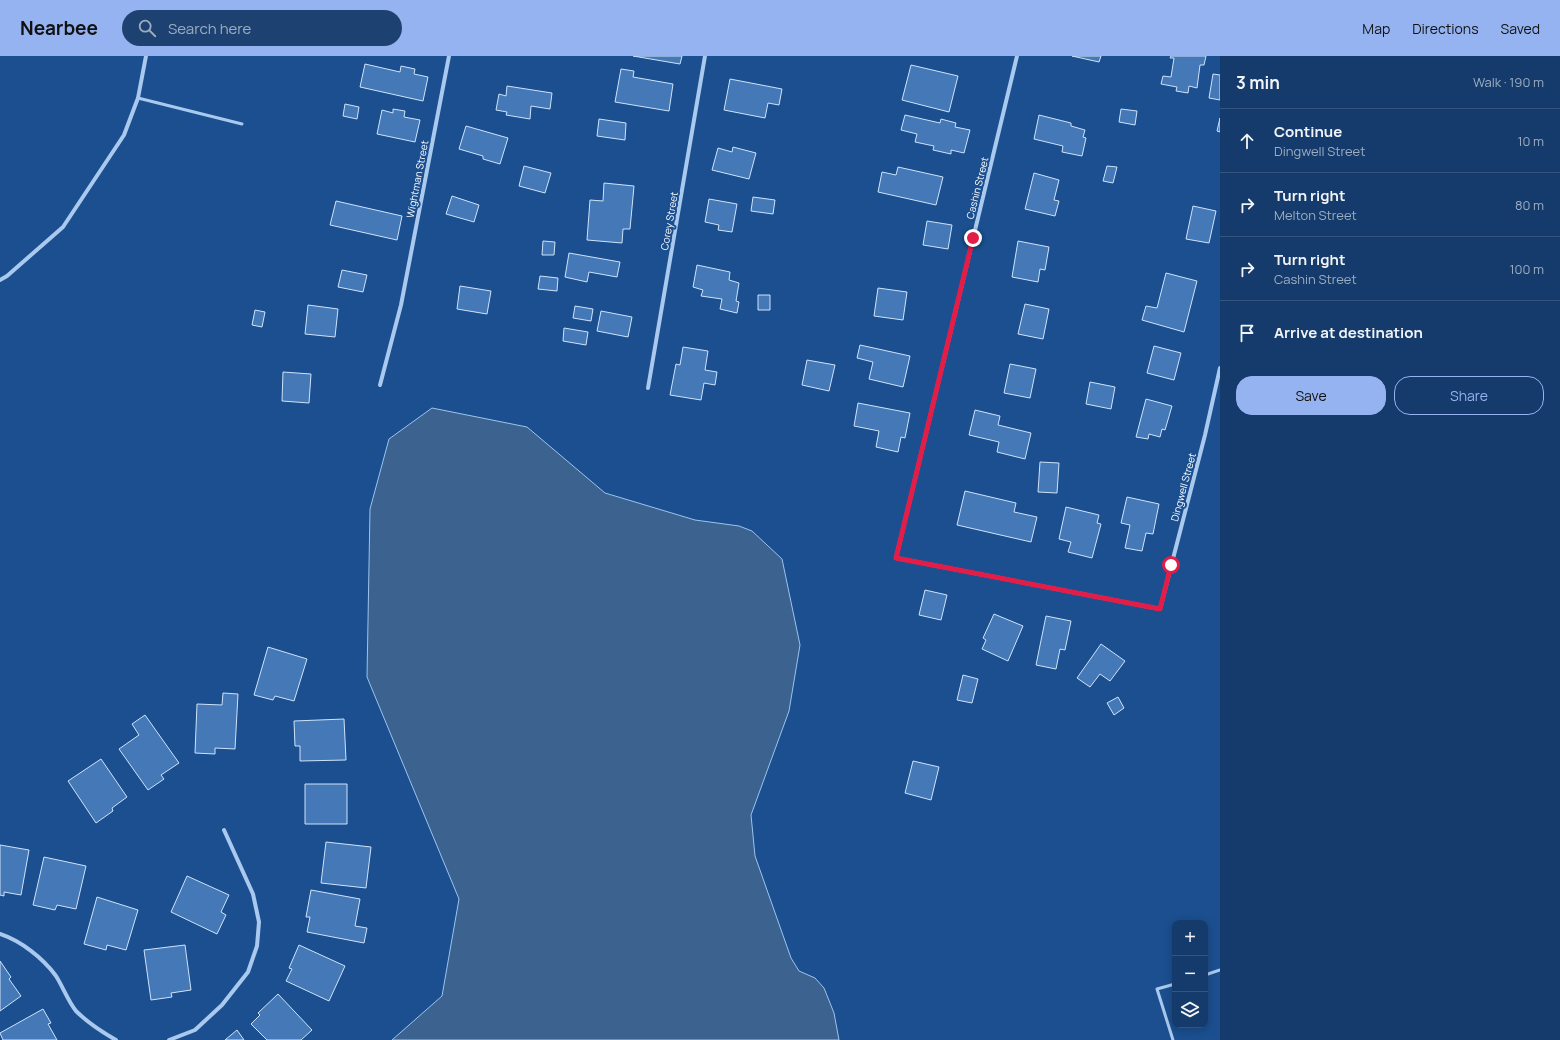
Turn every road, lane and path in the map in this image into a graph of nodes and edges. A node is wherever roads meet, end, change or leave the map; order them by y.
1 (146, 56) edge
2 (449, 56) edge
3 (705, 56) edge
4 (1017, 56) edge
5 (138, 98) junction
6 (242, 124) dead end
7 (0, 280) edge
8 (1220, 368) edge
9 (380, 385) dead end
10 (648, 388) dead end
11 (1160, 609) joint
12 (224, 830) dead end
13 (0, 934) edge
14 (1220, 970) edge
15 (1208, 974) edge
16 (1172, 985) edge
17 (116, 1040) edge
18 (169, 1040) edge
19 (1173, 1040) edge

1 - 5 street
2 - 9 street, Wightman Street
3 - 10 street, Corey Street
4 - 11 street, Cashin Street
5 - 6 lane
5 - 7 street
8 - 11 street, Dingwell Street
12 - 18 street
13 - 17 street
14 - 15 lane
16 - 19 lane

